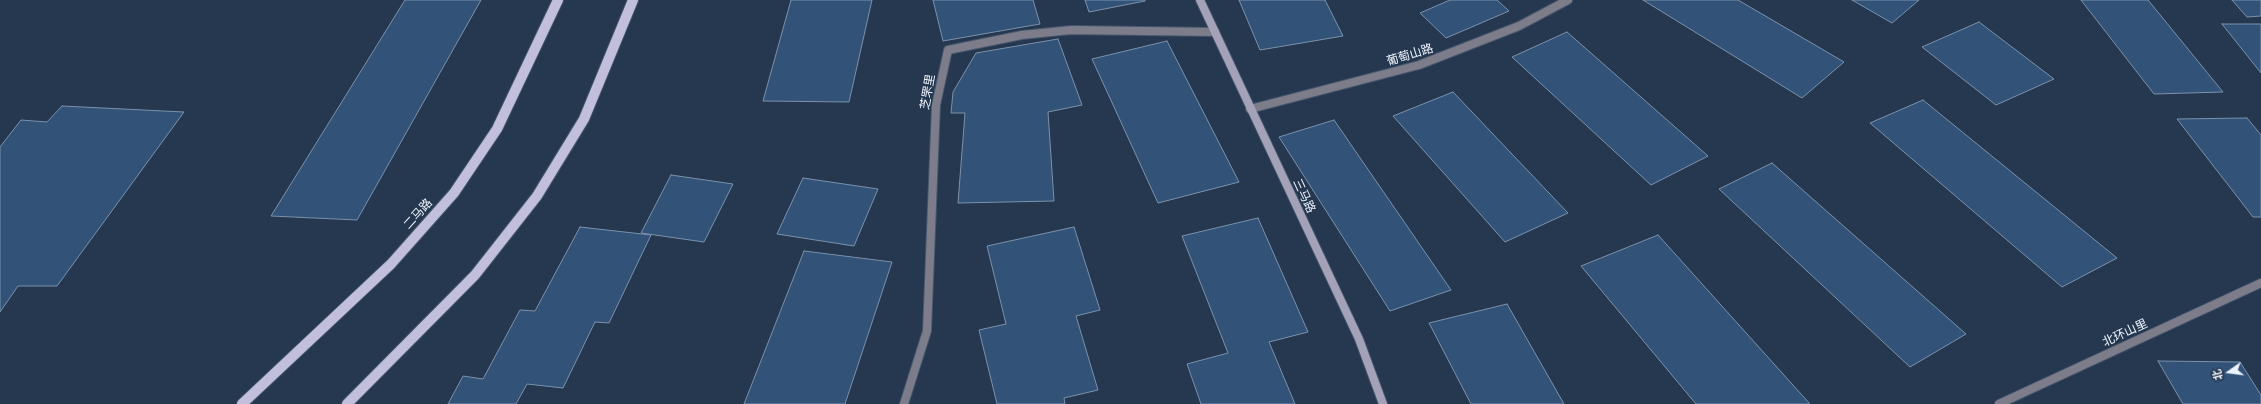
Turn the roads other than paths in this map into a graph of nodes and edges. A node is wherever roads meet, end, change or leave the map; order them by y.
1 (558, 0) edge
2 (633, 0) edge
3 (1200, 0) edge
4 (1568, 0) edge
5 (1216, 32) junction
6 (1250, 109) junction
7 (2261, 284) edge
8 (242, 404) edge
9 (347, 404) edge
10 (904, 404) edge
11 (1383, 404) edge
12 (1999, 404) edge

1 - 8 main road, 二马路
2 - 9 main road
3 - 5 street, 三马路
4 - 6 street, 葡萄山路
5 - 6 street, 三马路
5 - 10 street, 芝罘里
6 - 11 street, 三马路
7 - 12 street, 北环山里

